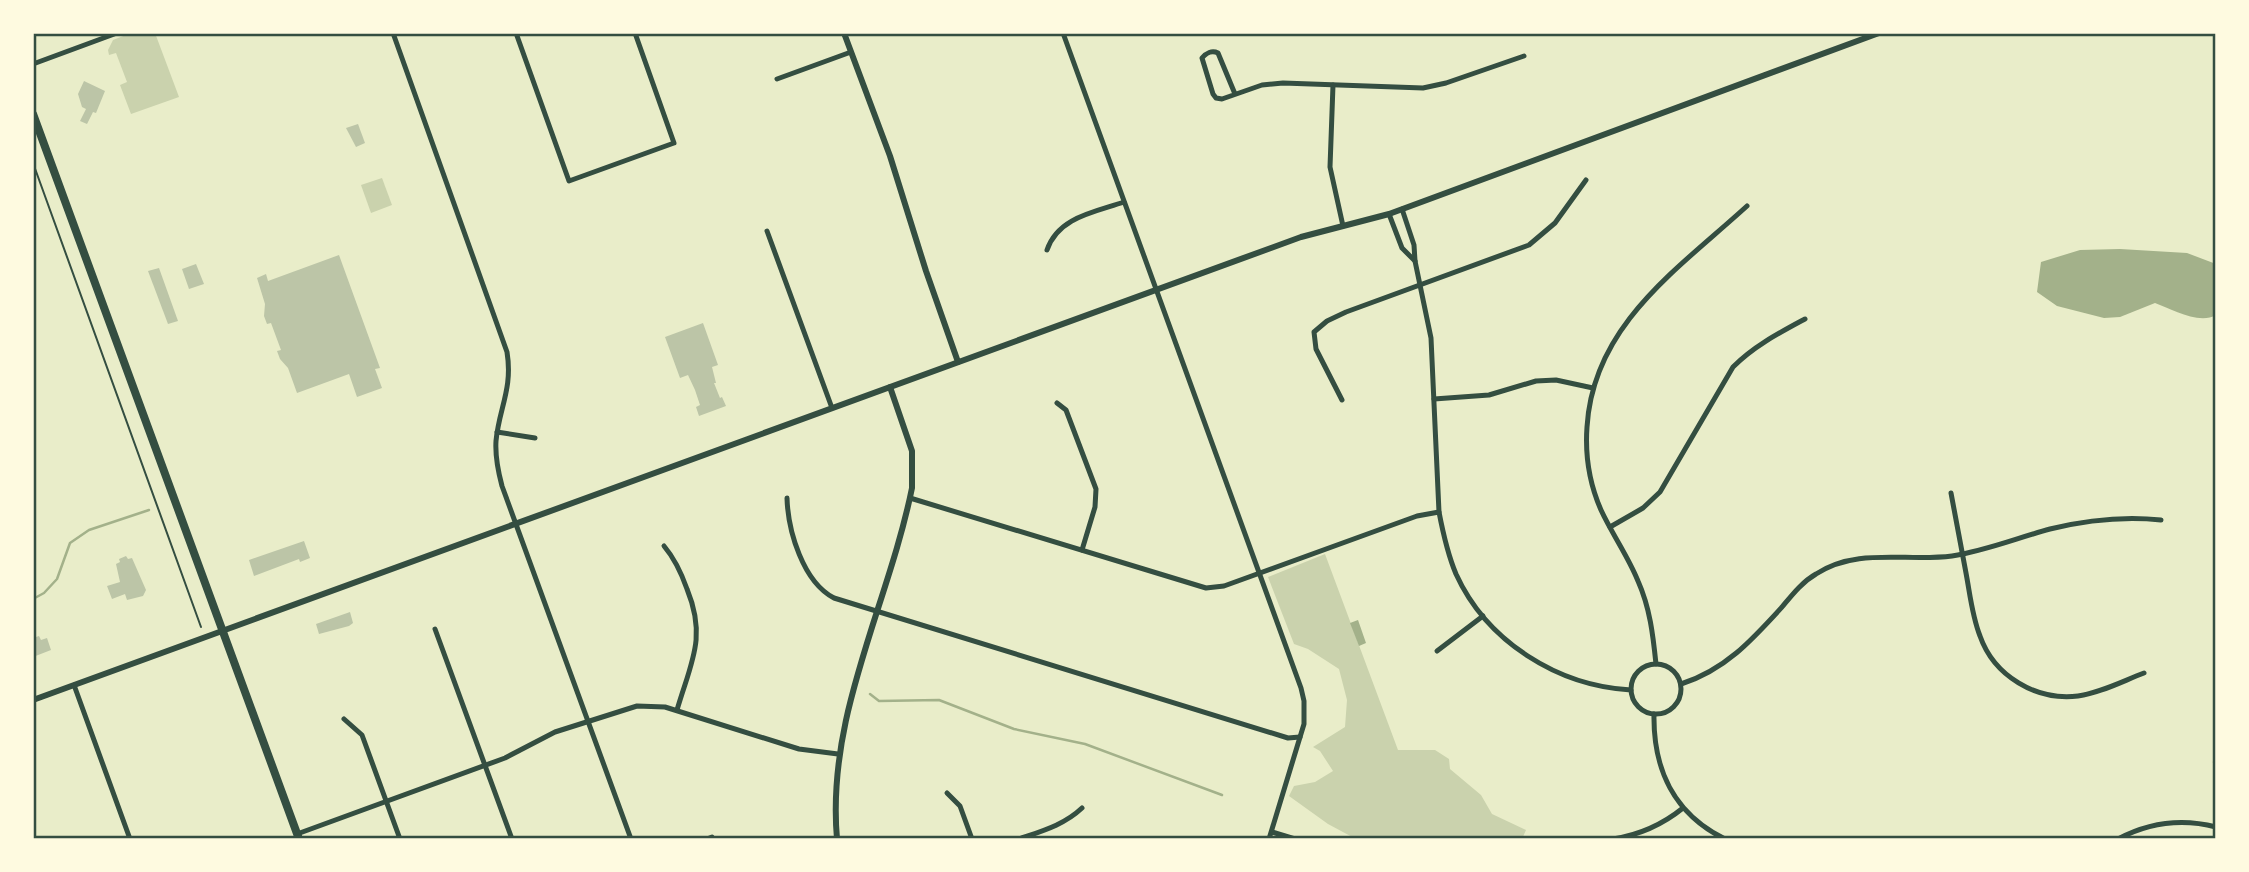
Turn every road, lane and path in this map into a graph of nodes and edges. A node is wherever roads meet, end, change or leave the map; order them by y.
1 (117, 33) edge
2 (393, 33) edge
3 (516, 33) edge
4 (635, 33) edge
5 (844, 33) edge
6 (1063, 33) edge
7 (1879, 33) edge
8 (851, 52) junction
9 (1524, 56) dead end
10 (33, 64) edge
11 (777, 79) dead end
12 (1333, 85) junction
13 (1234, 94) junction
14 (33, 114) edge
15 (33, 163) edge
16 (1586, 180) dead end
17 (1124, 202) junction
18 (1747, 206) dead end
19 (1402, 209) junction
20 (1389, 214) junction
21 (1343, 226) junction
22 (767, 231) dead end
23 (1047, 250) dead end
24 (1415, 261) junction
25 (1421, 284) junction
26 (1156, 291) junction
27 (1805, 319) dead end
28 (958, 362) junction
29 (890, 387) junction
30 (1593, 388) junction
31 (1342, 400) dead end
32 (1434, 400) junction
33 (1057, 403) dead end
34 (832, 408) junction
35 (497, 432) junction
36 (535, 438) dead end
37 (1951, 494) dead end
38 (788, 498) dead end
39 (910, 498) junction
40 (1439, 512) junction
41 (2161, 520) dead end
42 (516, 523) junction
43 (1610, 527) junction
44 (664, 545) dead end
45 (1082, 550) junction
46 (1962, 554) junction
47 (1259, 573) junction
48 (876, 610) junction
49 (1483, 616) junction
50 (201, 627) dead end
51 (435, 629) dead end
52 (222, 631) junction
53 (1437, 651) dead end
54 (1656, 664) junction
55 (2144, 673) dead end
56 (1681, 684) junction
57 (74, 685) junction
58 (1631, 690) junction
59 (33, 700) edge
60 (677, 710) junction
61 (1654, 714) junction
62 (344, 719) dead end
63 (588, 721) junction
64 (1300, 737) junction
65 (838, 754) junction
66 (485, 766) junction
67 (947, 793) dead end
68 (386, 802) junction
69 (1082, 808) dead end
70 (1683, 808) junction
71 (2216, 827) edge
72 (1272, 832) junction
73 (298, 837) edge
74 (130, 839) edge
75 (400, 839) edge
76 (512, 839) edge
77 (631, 839) edge
78 (837, 839) edge
79 (972, 839) edge
80 (1019, 839) edge
81 (1269, 839) edge
82 (1295, 839) edge
83 (1613, 839) edge
84 (1724, 839) edge
85 (2118, 839) edge

1 - 10 street
2 - 35 street
3 - 4 street
5 - 8 street
6 - 17 street
7 - 19 street
8 - 11 street
8 - 28 street
9 - 12 street
12 - 13 street
12 - 21 street
13 - 13 street
14 - 52 main road
15 - 50 path
16 - 25 street
17 - 23 street
17 - 26 street
18 - 30 street
19 - 20 street
19 - 24 street
20 - 21 street
20 - 24 street
21 - 26 street
22 - 34 street
24 - 25 street
25 - 31 street
25 - 32 street
26 - 28 street
26 - 47 street
27 - 43 street
28 - 29 street
29 - 34 street
29 - 39 street
30 - 32 street
30 - 43 street
32 - 40 street
33 - 45 street
34 - 42 street
35 - 36 street
35 - 42 street
37 - 46 street
38 - 48 street
39 - 45 street
39 - 48 street
40 - 47 street
40 - 49 street
41 - 46 street
42 - 52 street
42 - 63 street
43 - 54 street
44 - 60 street
45 - 47 street
46 - 55 street
46 - 56 street
47 - 64 street
48 - 64 street
48 - 65 street
49 - 53 street
49 - 58 street
51 - 66 street
52 - 57 street
52 - 73 main road
54 - 56 street
54 - 58 street
56 - 61 street
57 - 59 street
57 - 74 street
58 - 61 street
60 - 63 street
60 - 65 street
61 - 70 street
62 - 68 street
63 - 66 street
63 - 77 street
64 - 72 street
65 - 78 street
66 - 68 street
66 - 76 street
67 - 79 street
68 - 73 street
68 - 75 street
69 - 80 street
70 - 83 street
70 - 84 street
71 - 85 street
72 - 81 street
72 - 82 street

